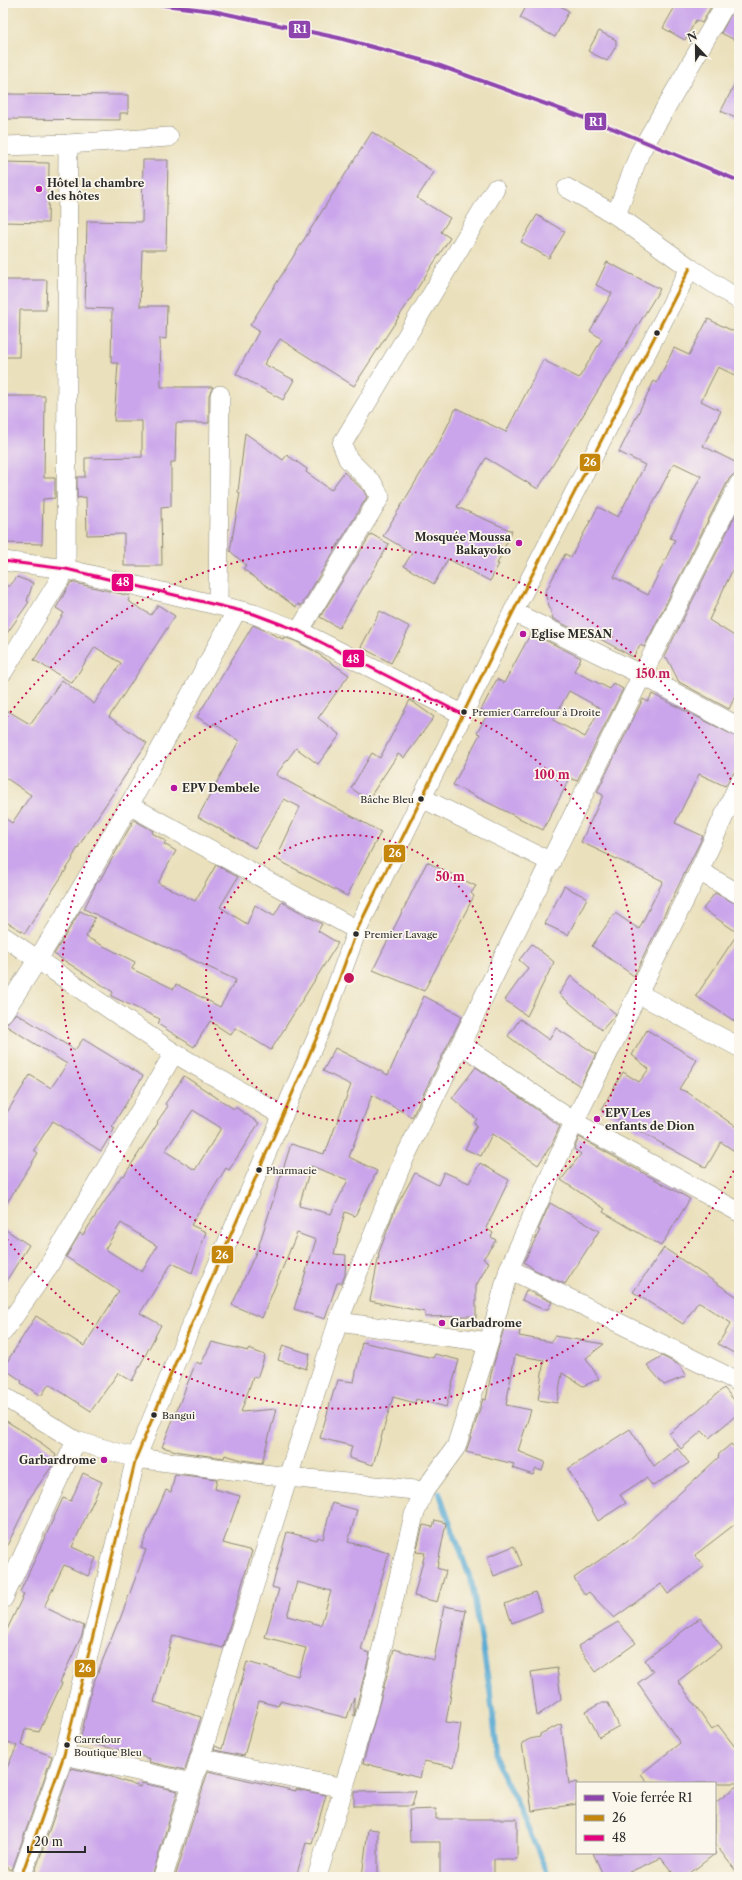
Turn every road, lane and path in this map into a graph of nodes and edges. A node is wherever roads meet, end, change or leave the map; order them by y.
1 (726, 3) edge
2 (169, 137) dead end
3 (68, 144) junction
4 (3, 146) edge
5 (495, 188) dead end
6 (567, 188) dead end
7 (616, 215) junction
8 (690, 268) junction
9 (739, 300) edge
10 (220, 395) dead end
11 (739, 484) edge
12 (3, 561) edge
13 (66, 569) junction
14 (218, 605) junction
15 (237, 610) junction
16 (513, 612) junction
17 (299, 631) junction
18 (3, 672) edge
19 (642, 675) junction
20 (462, 714) junction
21 (739, 727) edge
22 (739, 783) edge
23 (422, 798) junction
24 (129, 804) junction
25 (551, 862) junction
26 (699, 871) junction
27 (739, 894) edge
28 (357, 930) junction
29 (3, 936) edge
30 (39, 960) junction
31 (639, 994) junction
32 (3, 1013) edge
33 (462, 1044) junction
34 (739, 1047) edge
35 (174, 1053) junction
36 (283, 1116) junction
37 (574, 1122) junction
38 (739, 1212) edge
39 (509, 1269) junction
40 (338, 1322) junction
41 (3, 1332) edge
42 (489, 1342) junction
43 (739, 1382) edge
44 (3, 1396) edge
45 (76, 1441) junction
46 (136, 1458) junction
47 (288, 1477) junction
48 (424, 1491) junction
49 (3, 1600) edge
50 (64, 1755) junction
51 (200, 1758) junction
52 (193, 1783) junction
53 (344, 1788) junction
54 (21, 1877) edge
55 (163, 1877) edge
56 (317, 1877) edge

1 - 7 street
2 - 3 street
3 - 4 street
3 - 13 street
5 - 17 street
6 - 7 street
7 - 8 street
8 - 9 street
8 - 16 street
10 - 14 street
11 - 19 street
12 - 13 street
13 - 14 street
13 - 18 street
14 - 15 street
15 - 17 street
15 - 24 street
16 - 19 street
16 - 20 street
17 - 20 street
19 - 21 street
19 - 25 street
20 - 23 street
22 - 26 street
23 - 25 street
23 - 28 street
24 - 28 street
24 - 30 street
25 - 33 street
26 - 27 street
26 - 31 street
28 - 36 street
29 - 30 street
30 - 32 street
30 - 35 street
31 - 34 street
31 - 37 street
33 - 37 street
33 - 40 street
35 - 36 street
35 - 41 street
36 - 46 street
37 - 38 street
37 - 39 street
39 - 42 street
39 - 43 street
40 - 42 street
40 - 47 street
42 - 48 street
44 - 45 street
45 - 46 street
45 - 49 street
46 - 47 street
46 - 50 street
47 - 48 street
47 - 51 street
48 - 53 street
50 - 52 street
50 - 54 street
51 - 52 street
51 - 53 street
52 - 55 street
53 - 56 street

